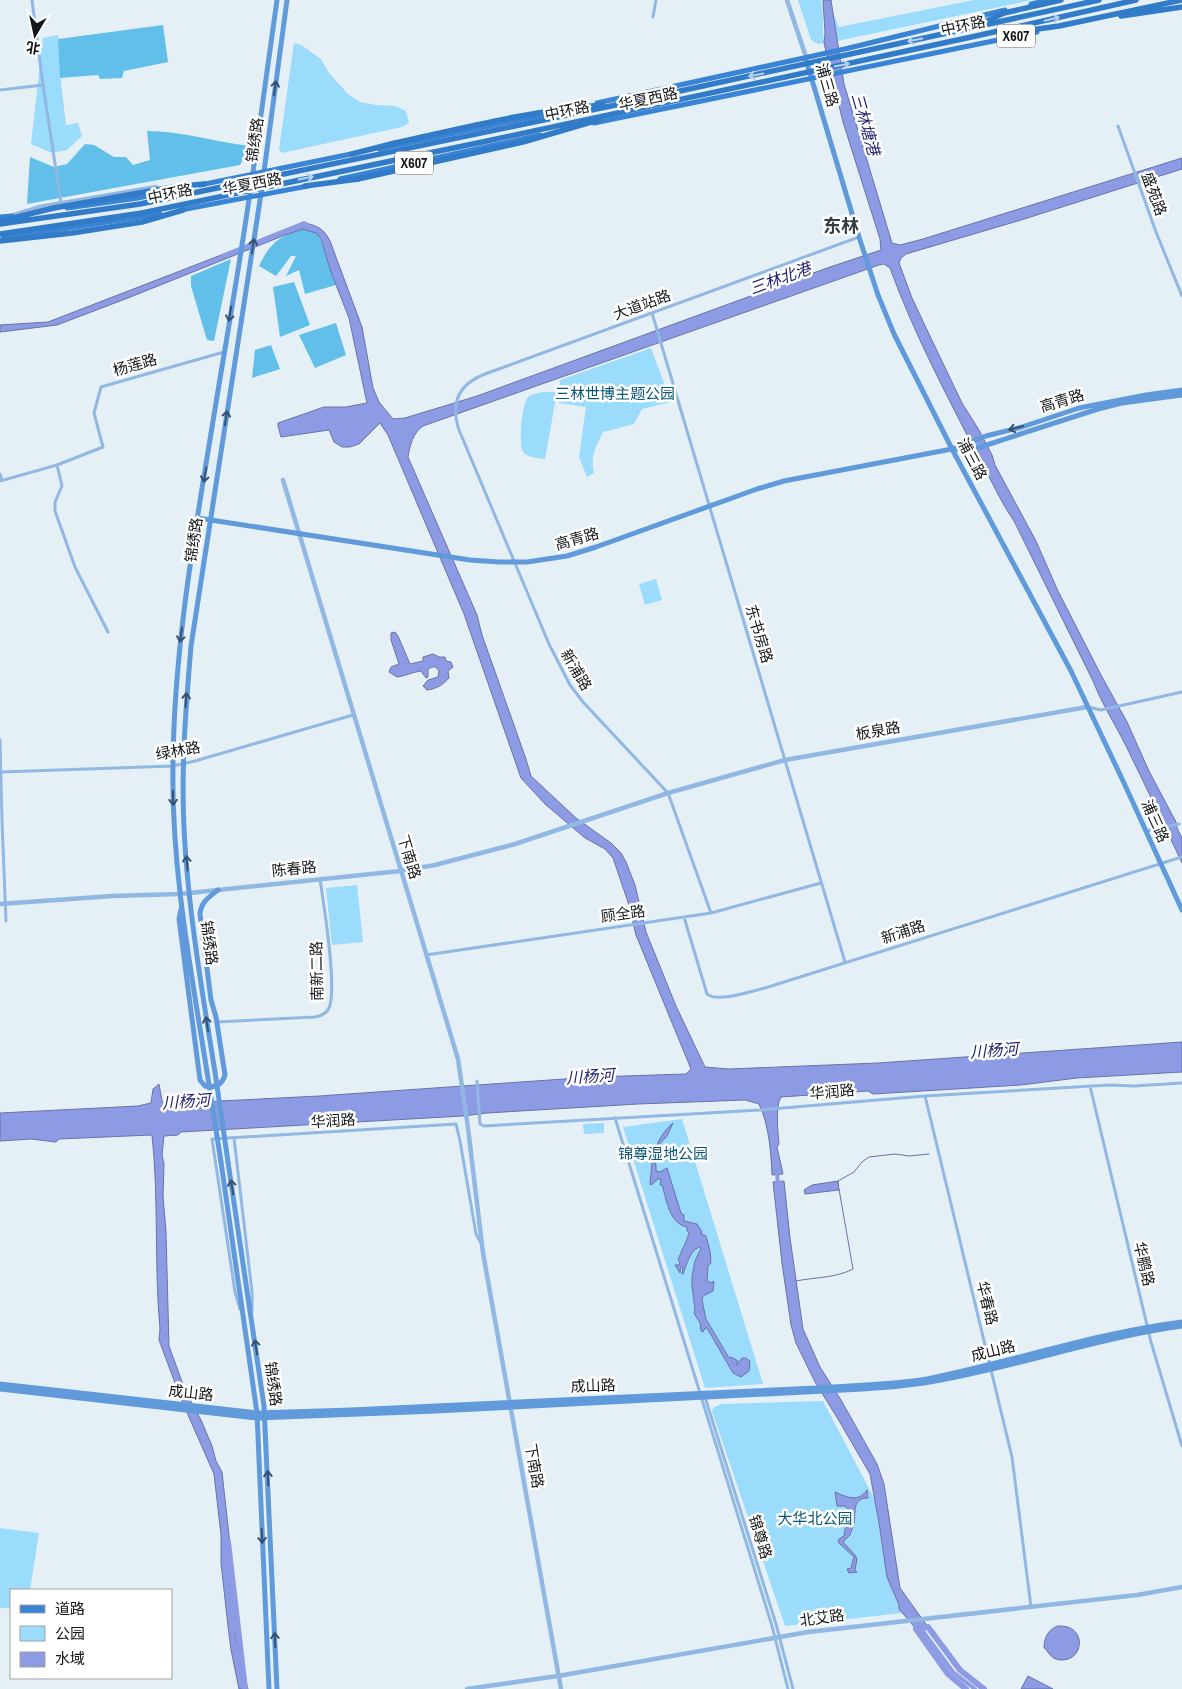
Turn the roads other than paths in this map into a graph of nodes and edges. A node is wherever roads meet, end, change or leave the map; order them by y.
1 (32, 0) edge
2 (277, 0) edge
3 (287, 0) edge
4 (656, 0) edge
5 (787, 0) edge
6 (1048, 0) edge
7 (1061, 0) edge
8 (1099, 0) edge
9 (1136, 0) edge
10 (1182, 0) edge
11 (1182, 7) edge
12 (1104, 16) junction
13 (653, 17) dead end
14 (974, 27) junction
15 (976, 36) junction
16 (806, 57) junction
17 (811, 78) junction
18 (43, 85) junction
19 (0, 90) edge
20 (626, 103) junction
21 (627, 110) junction
22 (1118, 126) dead end
23 (352, 154) junction
24 (263, 172) junction
25 (253, 174) junction
26 (204, 184) junction
27 (305, 186) junction
28 (261, 194) junction
29 (249, 196) junction
30 (61, 203) junction
31 (183, 210) junction
32 (10, 216) junction
33 (0, 217) edge
34 (0, 223) edge
35 (0, 234) edge
36 (859, 237) junction
37 (0, 240) edge
38 (1182, 296) edge
39 (652, 313) junction
40 (224, 352) junction
41 (1182, 390) edge
42 (1182, 395) edge
43 (455, 416) joint
44 (952, 449) junction
45 (58, 465) junction
46 (0, 474) edge
47 (1, 480) edge
48 (283, 480) dead end
49 (709, 506) junction
50 (198, 518) junction
51 (210, 520) junction
52 (300, 534) junction
53 (514, 562) junction
54 (108, 632) dead end
55 (1182, 692) edge
56 (1087, 707) junction
57 (353, 715) junction
58 (0, 740) edge
59 (785, 760) junction
60 (183, 765) junction
61 (173, 766) junction
62 (1, 772) edge
63 (668, 794) junction
64 (584, 822) joint
65 (1179, 824) dead end
66 (1146, 831) junction
67 (1180, 857) edge
68 (1161, 863) junction
69 (400, 871) junction
70 (320, 879) junction
71 (821, 883) junction
72 (218, 890) junction
73 (189, 893) junction
74 (180, 894) junction
75 (3, 903) edge
76 (182, 906) junction
77 (1182, 910) edge
78 (711, 913) junction
79 (684, 917) junction
80 (6, 921) dead end
81 (426, 955) junction
82 (845, 962) junction
83 (217, 1022) junction
84 (477, 1081) dead end
85 (1182, 1083) edge
86 (1090, 1086) junction
87 (925, 1096) junction
88 (615, 1118) junction
89 (456, 1124) joint
90 (234, 1138) junction
91 (482, 1246) junction
92 (244, 1321) junction
93 (252, 1321) junction
94 (1182, 1322) edge
95 (1182, 1326) edge
96 (1148, 1329) junction
97 (991, 1367) junction
98 (0, 1384) edge
99 (0, 1389) edge
100 (702, 1396) junction
101 (510, 1404) junction
102 (172, 1406) junction
103 (257, 1415) junction
104 (265, 1415) junction
105 (1182, 1446) edge
106 (1182, 1587) edge
107 (1031, 1607) junction
108 (777, 1638) junction
109 (558, 1676) junction
110 (269, 1689) edge
111 (277, 1689) edge
112 (467, 1689) edge
113 (561, 1689) edge
114 (788, 1689) edge
115 (793, 1689) edge

1 - 18 street
2 - 25 main road, 锦绣路
24 -> 3 main road, 锦绣路
4 - 13 street
5 - 16 street, 浦三路
6 - 16 main road, 华夏西路 / X607
7 - 14 highway, bridge
8 - 14 highway, 中环路, bridge
15 -> 9 highway, 中环路, bridge
10 - 12 highway, bridge
10 - 17 main road, 华夏西路 / X607
11 - 12 highway, bridge
12 - 15 highway, bridge
14 -> 20 highway, 中环路, bridge
21 -> 15 highway, 中环路, bridge
16 - 17 main road, 浦三路
16 - 23 main road, 华夏西路 / X607
17 - 27 main road, 华夏西路 / X607
17 - 36 main road, 浦三路
18 - 19 street
18 - 30 street
20 - 23 highway, bridge
20 - 34 highway, 中环路, bridge
21 - 27 highway, bridge
35 -> 21 highway, 中环路, bridge
22 - 38 street, 盛苑路
23 - 24 main road, 华夏西路 / X607
24 - 25 main road, 华夏西路 / X607
24 - 28 main road, 锦绣路
25 - 26 main road, 华夏西路 / X607
25 - 29 main road, 锦绣路
26 - 30 street
26 - 32 main road, 华夏西路 / X607
26 - 34 highway, bridge
27 - 28 main road, 华夏西路 / X607
28 - 29 main road, 华夏西路 / X607
51 -> 28 main road, 锦绣路
29 - 31 main road, 华夏西路 / X607
29 -> 40 main road, 锦绣路
30 - 32 street
31 - 37 main road, 华夏西路 / X607
31 - 37 highway
32 - 33 main road, 华夏西路 / X607
36 - 39 street, 大道站路
36 - 44 main road, 浦三路
39 - 43 street, 大道站路
39 - 49 street, 东书房路
40 - 45 street, 杨莲路
40 -> 50 main road, 锦绣路
41 -> 44 main road, 高青路
42 - 44 main road, 高青路
43 - 53 street, 新浦路
44 - 49 main road, 高青路
44 - 56 main road, 浦三路
45 - 47 street, 杨莲路
45 - 54 street
46 - 47 street
48 - 52 street, 下南路
49 - 53 main road, 高青路
49 - 59 street, 东书房路
50 - 51 main road, 高青路
50 -> 61 main road, 锦绣路
51 - 52 main road, 高青路
60 -> 51 main road, 锦绣路
52 - 53 main road, 高青路
52 - 57 street, 下南路
53 - 63 street, 新浦路
55 - 56 street, 板泉路
56 - 59 street, 板泉路
56 - 66 main road, 浦三路
57 - 60 street, 绿林路
57 - 69 street, 下南路
58 - 62 street
59 - 63 street, 板泉路
59 - 71 street, 东书房路
60 - 61 street, 绿林路
73 -> 60 main road, 锦绣路
61 - 62 street, 绿林路
61 -> 74 main road, 锦绣路
62 - 75 street
63 - 64 street, 板泉路
63 - 78 street, 新浦路
64 - 69 street, 陈春路
65 - 66 street
66 - 68 main road, 浦三路
67 - 68 street, 新浦路
68 - 77 main road, 浦三路
68 - 82 street, 新浦路
69 - 70 street, 陈春路
69 - 81 street, 下南路
70 - 72 street, 陈春路
70 - 83 street, 南新二路
71 - 78 street, 顾全路
71 - 82 street, 东书房路
72 - 73 street, 陈春路
72 - 83 main road, 锦绣路
73 - 74 street, 陈春路
93 -> 73 main road, 锦绣路, bridge
74 - 75 street, 陈春路
74 - 76 main road, 锦绣路
75 - 80 street
76 - 83 main road, 锦绣路
76 - 92 main road, 锦绣路, bridge
78 - 79 street, 顾全路
79 - 81 street, 顾全路
79 - 82 street, 新浦路
81 - 91 street, 下南路
84 - 88 street, 华润路
85 - 86 street, 华润路
86 - 87 street, 华润路
86 - 96 street, 华鹏路
87 - 88 street, 华润路
87 - 97 street, 华春路
88 - 100 street, 锦尊路
89 - 90 street, 华润路
89 - 91 street, 下南路
90 - 92 street, 华润路
90 - 93 street
91 - 101 street, 下南路
92 - 103 main road, 锦绣路
104 -> 93 main road, 锦绣路
94 - 96 main road, 成山路
95 - 96 main road, 成山路
96 - 97 main road, 成山路
96 - 105 street, 华鹏路
97 - 100 main road, 成山路
97 - 107 street, 华春路
98 - 102 main road, 成山路
99 - 102 main road, 成山路
100 - 101 main road, 成山路
100 - 108 street, 锦尊路
101 - 104 main road, 成山路
101 - 109 street, 下南路
102 - 103 main road, 成山路
103 - 104 main road, 成山路
103 -> 110 main road, 锦绣路
111 -> 104 main road, 锦绣路
106 - 107 street, 北艾路
107 - 108 street, 北艾路
108 - 109 street, 北艾路
108 - 114 street, 锦尊路
108 - 115 street, 锦尊路
109 - 112 street, 北艾路
109 - 113 street, 下南路

